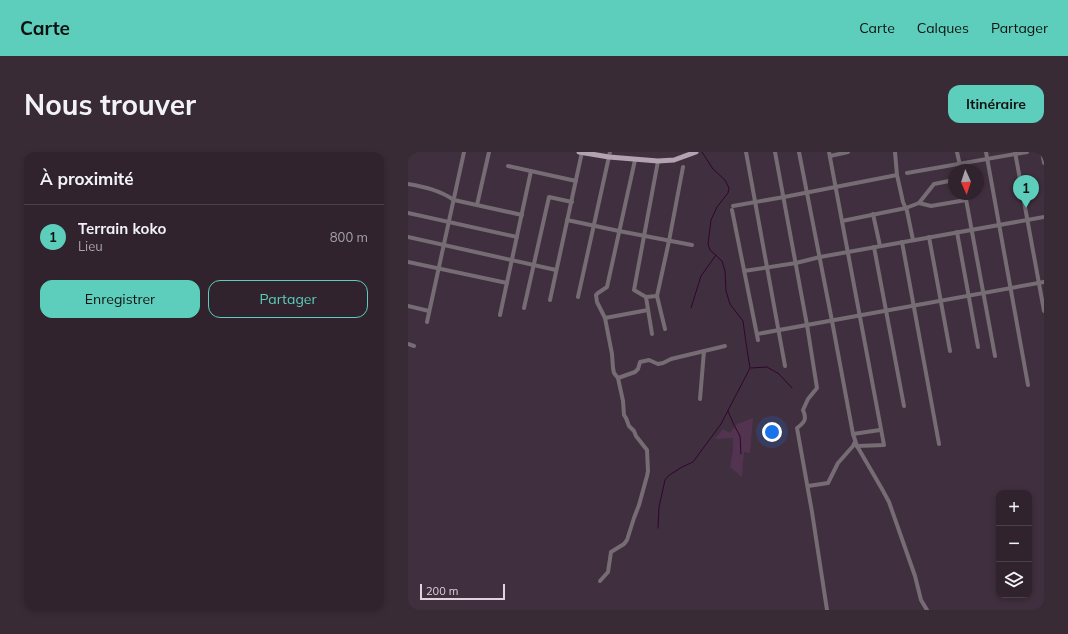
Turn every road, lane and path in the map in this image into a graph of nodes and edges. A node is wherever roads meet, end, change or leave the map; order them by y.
1 (464, 152) edge
2 (489, 152) edge
3 (581, 152) edge
4 (696, 152) edge
5 (746, 152) edge
6 (775, 152) edge
7 (799, 152) edge
8 (848, 152) edge
9 (895, 152) edge
10 (958, 152) edge
11 (986, 152) edge
12 (1027, 152) edge
13 (1042, 152) edge
14 (1015, 153) edge
15 (610, 154) edge
16 (829, 154) edge
17 (987, 159) junction
18 (634, 160) junction
19 (658, 161) junction
20 (1044, 163) edge
21 (960, 164) joint
22 (508, 166) dead end
23 (948, 166) edge
24 (683, 167) dead end
25 (532, 171) junction
26 (907, 174) dead end
27 (896, 175) junction
28 (576, 181) junction
29 (948, 181) edge
30 (408, 184) edge
31 (836, 187) junction
32 (807, 192) junction
33 (784, 197) junction
34 (454, 200) junction
35 (966, 200) joint
36 (755, 201) junction
37 (572, 202) junction
38 (919, 203) junction
39 (477, 205) junction
40 (906, 208) junction
41 (408, 213) edge
42 (873, 214) junction
43 (522, 215) junction
44 (1044, 217) edge
45 (567, 220) junction
46 (1027, 220) junction
47 (842, 221) junction
48 (449, 222) junction
49 (999, 225) junction
50 (594, 226) junction
51 (972, 230) junction
52 (619, 231) junction
53 (957, 232) junction
54 (644, 236) junction
55 (517, 237) junction
56 (929, 237) junction
57 (408, 238) edge
58 (913, 240) junction
59 (669, 241) junction
60 (902, 242) junction
61 (444, 245) junction
62 (692, 245) dead end
63 (880, 246) junction
64 (874, 247) junction
65 (848, 252) junction
66 (820, 257) junction
67 (512, 260) junction
68 (408, 262) edge
69 (796, 263) junction
70 (534, 265) junction
71 (767, 267) junction
72 (439, 268) junction
73 (556, 270) junction
74 (744, 271) junction
75 (1039, 282) junction
76 (1044, 282) edge
77 (507, 283) junction
78 (1011, 288) junction
79 (983, 293) junction
80 (968, 295) junction
81 (657, 296) junction
82 (578, 297) dead end
83 (646, 297) junction
84 (550, 300) dead end
85 (941, 300) junction
86 (913, 305) junction
87 (408, 306) edge
88 (524, 308) dead end
89 (648, 310) junction
90 (886, 310) junction
91 (429, 311) junction
92 (1044, 311) edge
93 (500, 315) dead end
94 (859, 315) junction
95 (605, 318) junction
96 (832, 321) junction
97 (427, 322) dead end
98 (807, 325) junction
99 (665, 329) dead end
100 (779, 330) junction
101 (652, 334) dead end
102 (757, 334) junction
103 (758, 340) dead end
104 (408, 344) edge
105 (414, 346) dead end
106 (725, 346) dead end
107 (978, 347) dead end
108 (950, 350) dead end
109 (704, 351) junction
110 (995, 356) dead end
111 (785, 366) dead end
112 (618, 378) junction
113 (1028, 385) dead end
114 (700, 399) dead end
115 (904, 406) dead end
116 (880, 430) junction
117 (853, 434) junction
118 (855, 441) junction
119 (939, 444) dead end
120 (857, 446) junction
121 (808, 486) junction
122 (600, 581) dead end
123 (827, 610) edge
124 (927, 610) edge

1 - 34 street
2 - 39 street
3 - 15 main road
3 - 28 street
4 - 19 main road
5 - 36 street
6 - 33 street
7 - 32 street
8 - 16 street
9 - 27 street
10 - 21 street
11 - 17 street
12 - 14 street
13 - 20 street
14 - 17 street
14 - 46 street
15 - 18 main road
15 - 50 street
16 - 31 street
17 - 21 street
17 - 49 street
18 - 19 main road
18 - 52 street
19 - 54 street
22 - 25 street
23 - 26 street
24 - 59 street
25 - 28 street
25 - 43 street
27 - 31 street
27 - 40 street
28 - 37 street
29 - 38 street
30 - 34 street
31 - 32 street
31 - 47 street
32 - 33 street
32 - 66 street
33 - 36 street
33 - 69 street
34 - 39 street
34 - 48 street
35 - 38 street
35 - 51 street
36 - 71 street
36 - 74 street
37 - 45 street
37 - 70 street
38 - 40 street
39 - 43 street
40 - 42 street
40 - 58 street
41 - 48 street
42 - 47 street
42 - 63 street
43 - 55 street
44 - 46 street
45 - 50 street
45 - 73 street
46 - 49 street
46 - 75 street
47 - 65 street
48 - 55 street
48 - 61 street
49 - 51 street
49 - 78 street
50 - 52 street
50 - 82 street
51 - 53 street
51 - 79 street
52 - 54 street
52 - 95 street
53 - 56 street
53 - 80 street
54 - 59 street
54 - 83 street
55 - 67 street
56 - 58 street
56 - 85 street
57 - 61 street
58 - 60 street
59 - 62 street
59 - 81 street
60 - 63 street
60 - 86 street
61 - 67 street
61 - 72 street
63 - 64 street
64 - 65 street
64 - 90 street
65 - 66 street
65 - 94 street
66 - 69 street
66 - 96 street
67 - 70 street
67 - 77 street
68 - 72 street
69 - 71 street
69 - 98 street
70 - 73 street
70 - 88 street
71 - 74 street
71 - 100 street
72 - 77 street
72 - 91 street
73 - 84 street
74 - 102 street
75 - 76 street
75 - 78 street
75 - 92 street
77 - 93 street
78 - 79 street
78 - 113 street
79 - 80 street
79 - 110 street
80 - 85 street
80 - 107 street
81 - 83 street
81 - 99 street
83 - 89 street
85 - 86 street
85 - 108 street
86 - 90 street
86 - 119 street
87 - 91 street
89 - 95 street
89 - 101 street
90 - 94 street
90 - 115 street
91 - 97 street
94 - 96 street
94 - 116 street
95 - 112 street
96 - 98 street
96 - 117 street
98 - 100 street
98 - 121 street
100 - 102 street
100 - 111 street
102 - 103 street
104 - 105 street
106 - 109 street
109 - 112 street
109 - 114 street
112 - 122 street
116 - 117 street
116 - 120 street
117 - 118 street
118 - 120 street
118 - 121 street
120 - 124 street
121 - 123 street

